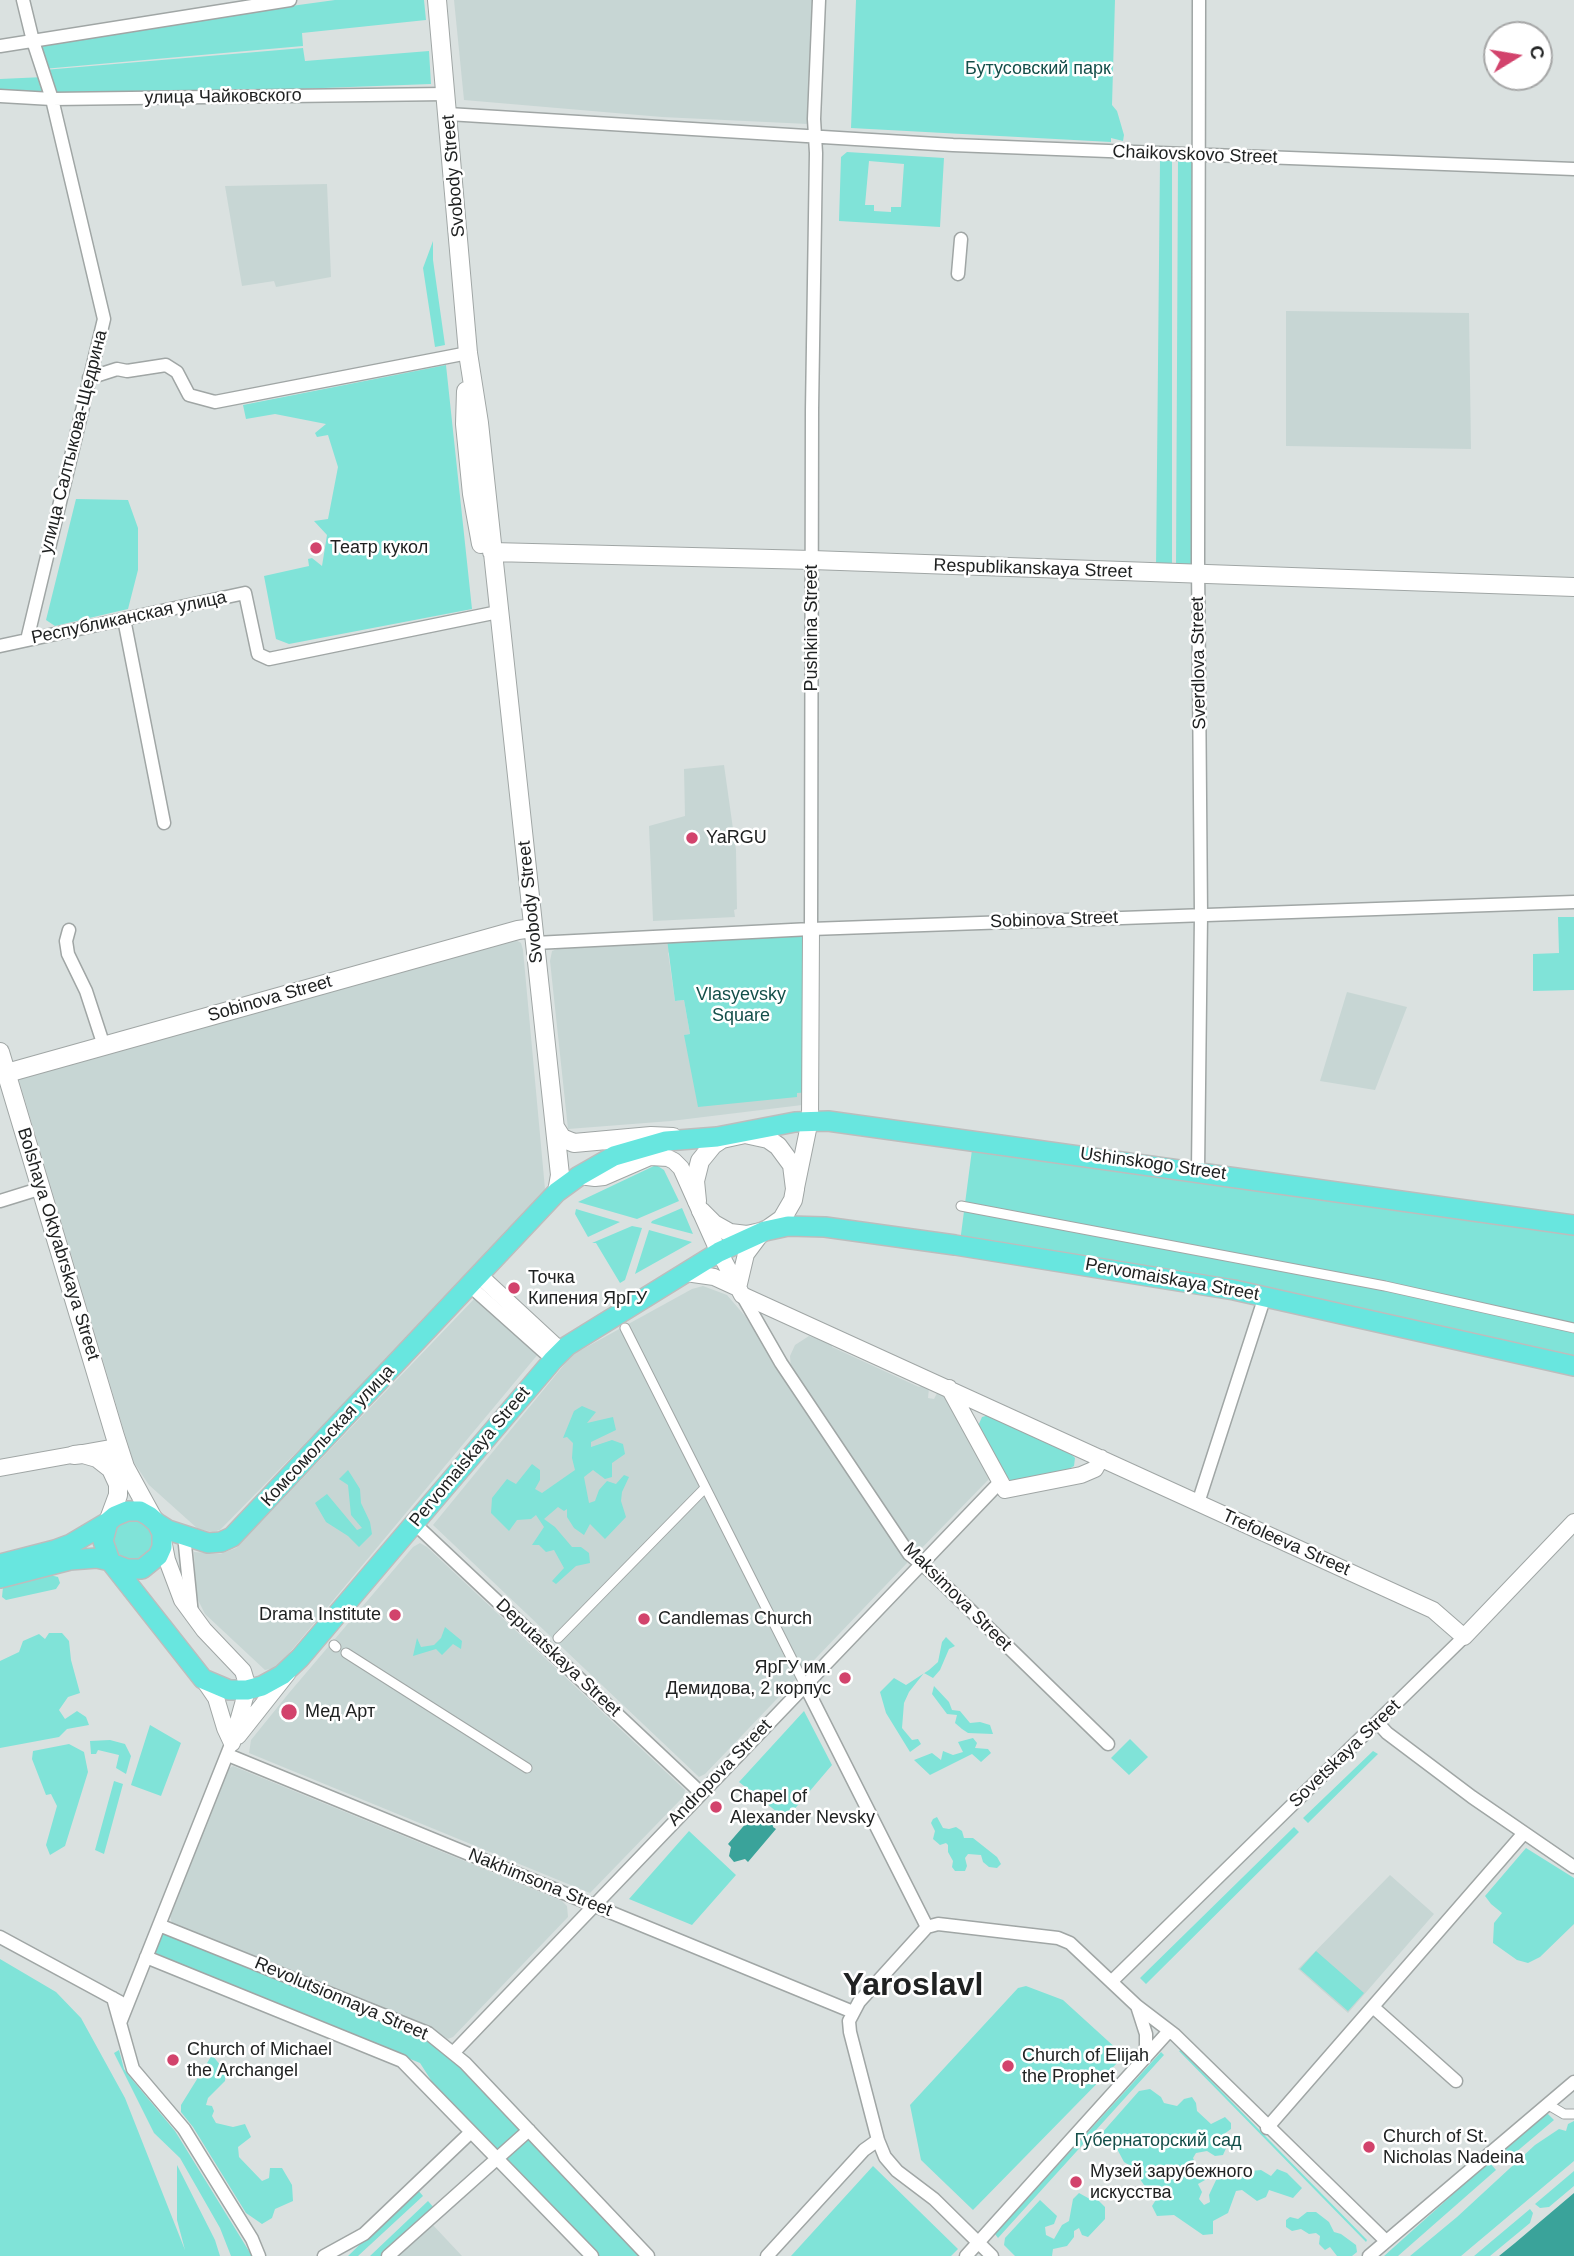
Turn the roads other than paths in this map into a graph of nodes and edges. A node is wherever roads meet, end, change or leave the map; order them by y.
1 (23, 0) edge
2 (290, 0) edge
3 (437, 0) edge
4 (819, 0) edge
5 (1199, 0) edge
6 (33, 41) junction
7 (0, 46) edge
8 (446, 94) junction
9 (0, 96) edge
10 (52, 99) junction
11 (448, 114) junction
12 (815, 136) junction
13 (1199, 156) junction
14 (1574, 169) edge
15 (961, 239) dead end
16 (958, 274) dead end
17 (468, 353) junction
18 (89, 378) junction
19 (486, 552) junction
20 (812, 560) junction
21 (1198, 575) junction
22 (1574, 587) edge
23 (498, 612) junction
24 (124, 619) junction
25 (27, 640) junction
26 (0, 646) edge
27 (164, 823) dead end
28 (1574, 902) edge
29 (1201, 915) junction
30 (811, 929) junction
31 (69, 930) dead end
32 (534, 936) junction
33 (104, 1046) junction
34 (0, 1052) edge
35 (3, 1074) edge
36 (810, 1120) junction
37 (555, 1127) junction
38 (733, 1135) junction
39 (681, 1139) junction
40 (557, 1147) junction
41 (1198, 1171) junction
42 (579, 1176) junction
43 (41, 1188) junction
44 (557, 1192) junction
45 (793, 1200) junction
46 (0, 1201) edge
47 (700, 1206) junction
48 (961, 1206) dead end
49 (1574, 1225) edge
50 (765, 1231) junction
51 (719, 1252) junction
52 (686, 1273) junction
53 (474, 1280) junction
54 (740, 1292) junction
55 (1265, 1296) junction
56 (625, 1328) dead end
57 (1574, 1328) edge
58 (557, 1355) junction
59 (1574, 1367) edge
60 (949, 1388) junction
61 (994, 1408) junction
62 (974, 1432) junction
63 (115, 1452) junction
64 (74, 1455) junction
65 (1101, 1458) junction
66 (0, 1468) edge
67 (1003, 1486) junction
68 (705, 1488) junction
69 (118, 1496) junction
70 (1198, 1503) junction
71 (108, 1522) junction
72 (1574, 1522) edge
73 (415, 1524) junction
74 (158, 1527) junction
75 (184, 1535) junction
76 (112, 1563) junction
77 (0, 1564) edge
78 (921, 1564) junction
79 (0, 1578) edge
80 (192, 1616) junction
81 (1464, 1637) junction
82 (558, 1638) joint
83 (548, 1648) junction
84 (346, 1653) dead end
85 (300, 1658) junction
86 (203, 1679) junction
87 (805, 1685) junction
88 (247, 1690) junction
89 (1377, 1722) junction
90 (1108, 1744) dead end
91 (230, 1749) junction
92 (527, 1768) dead end
93 (701, 1793) junction
94 (1524, 1833) junction
95 (1574, 1867) edge
96 (594, 1905) junction
97 (159, 1925) junction
98 (927, 1927) junction
99 (0, 1937) edge
100 (146, 1956) junction
101 (1112, 1981) junction
102 (113, 1998) junction
103 (127, 2006) junction
104 (1137, 2006) junction
105 (1373, 2007) junction
106 (853, 2012) junction
107 (120, 2023) junction
108 (1169, 2031) junction
109 (453, 2053) junction
110 (1138, 2065) junction
111 (1456, 2081) dead end
112 (1574, 2082) edge
113 (1547, 2104) junction
114 (1574, 2114) edge
115 (1267, 2128) junction
116 (528, 2130) junction
117 (471, 2132) junction
118 (878, 2140) junction
119 (498, 2160) junction
120 (1385, 2240) junction
121 (978, 2242) junction
122 (259, 2256) edge
123 (324, 2256) edge
124 (388, 2256) edge
125 (592, 2256) edge
126 (648, 2256) edge
127 (767, 2256) edge
128 (967, 2256) edge
129 (992, 2256) edge
130 (1369, 2256) edge

1 - 6 street, улица Салтыкова-Щедрина
2 - 6 street
3 - 8 main road, Svobody Street
4 - 12 street, Pushkina Street
5 - 13 street, Sverdlova Street
6 - 7 street
6 - 10 street, улица Салтыкова-Щедрина
8 - 10 street, улица Чайковского
8 - 11 main road, Svobody Street
9 - 10 street, улица Чайковского
10 - 18 street, улица Салтыкова-Щедрина
11 - 12 street
11 - 17 main road, Svobody Street
12 - 13 street, Chaikovskovo Street
12 - 20 street, Pushkina Street
13 - 14 street, Chaikovskovo Street
13 - 21 street, Sverdlova Street
15 - 16 street
17 - 18 street
17 - 19 main road, Svobody Street
18 - 25 street, улица Салтыкова-Щедрина
19 - 20 main road, Respublikanskaya Street
19 - 23 main road, Svobody Street
20 - 21 main road, Respublikanskaya Street
20 - 30 street, Pushkina Street
21 - 22 main road, Respublikanskaya Street
21 - 29 street, Sverdlova Street
23 - 24 street, Республиканская улица
23 - 32 main road, Svobody Street
24 - 25 street, Республиканская улица
24 - 27 street
25 - 26 street, Республиканская улица
28 - 29 street, Sobinova Street
29 - 30 street, Sobinova Street
29 - 41 street, Sverdlova Street
30 - 32 street, Sobinova Street
30 - 36 street, Pushkina Street
31 - 33 street
32 - 33 main road, Sobinova Street
32 - 37 main road, Svobody Street
33 - 35 main road, Sobinova Street
34 - 35 main road, Bolshaya Oktyabrskaya Street
35 - 43 main road, Bolshaya Oktyabrskaya Street
36 - 38 main road, Ushinskogo Street
36 - 41 main road, Ushinskogo Street
36 - 45 street, Pushkina Street
37 - 39 main road
37 - 40 main road, Svobody Street
38 - 39 main road
38 - 45 main road
38 - 47 main road
39 - 42 main road
40 - 42 main road
40 - 44 main road, Svobody Street
41 - 49 main road, Ushinskogo Street
42 - 44 main road
42 - 47 street
43 - 46 street
43 - 63 main road, Bolshaya Oktyabrskaya Street
44 - 53 main road, Комсомольская улица
45 - 50 main road
47 - 50 main road
47 - 51 street
48 - 57 street
50 - 51 main road, Pervomaiskaya Street
50 - 54 street
50 - 55 main road, Pervomaiskaya Street
51 - 52 main road, Pervomaiskaya Street
51 - 54 street
52 - 54 street, Trefoleeva Street
52 - 58 main road, Pervomaiskaya Street
53 - 58 street
53 - 75 main road, Комсомольская улица
54 - 60 street, Trefoleeva Street
54 - 78 street, Maksimova Street
55 - 59 main road, Pervomaiskaya Street
55 - 70 street
56 - 68 street
58 - 73 main road, Pervomaiskaya Street
60 - 61 street, Trefoleeva Street
60 - 62 street
61 - 62 street
61 - 65 street, Trefoleeva Street
62 - 67 street
63 - 64 street
63 - 69 main road
63 - 74 main road
64 - 66 street
64 - 69 main road
65 - 67 street
65 - 70 street, Trefoleeva Street
67 - 78 street, Andropova Street
68 - 82 street
68 - 87 street
69 - 71 main road
70 - 81 street, Trefoleeva Street
71 - 74 main road
71 - 76 main road
71 - 77 main road
72 - 81 street, Sovetskaya Street
73 - 83 street, Deputatskaya Street
73 - 85 main road, Pervomaiskaya Street
74 - 75 main road, Комсомольская улица
74 - 76 main road
74 - 80 street
75 - 80 street
76 - 79 main road
76 - 86 main road
78 - 87 street, Andropova Street
78 - 90 street, Maksimova Street
80 - 88 street
81 - 89 street, Sovetskaya Street
82 - 83 street
83 - 93 street, Deputatskaya Street
84 - 92 street
85 - 88 main road, Pervomaiskaya Street
85 - 91 street
86 - 88 main road
86 - 91 street
87 - 93 street, Andropova Street
87 - 98 street
88 - 91 street
89 - 94 street
89 - 101 street, Sovetskaya Street
91 - 96 street, Nakhimsona Street
91 - 97 street
93 - 96 street, Andropova Street
94 - 95 street
94 - 105 street
96 - 106 street, Nakhimsona Street
96 - 109 street, Andropova Street
97 - 100 street
97 - 109 street, Revolutsionnaya Street
98 - 101 street
98 - 106 street
99 - 102 street
100 - 103 street
100 - 117 street, Revolutsionnaya Street
101 - 104 street
102 - 103 street
102 - 107 street
103 - 107 street
104 - 108 street
104 - 110 street
105 - 111 street
105 - 115 street
106 - 118 street
107 - 122 street
108 - 110 street
108 - 115 street
109 - 116 street, Revolutsionnaya Street
110 - 121 street
112 - 113 street
113 - 114 street
113 - 120 street
115 - 120 street
116 - 119 street
116 - 126 street, Revolutsionnaya Street
117 - 119 street, Revolutsionnaya Street
117 - 123 street
118 - 121 street
118 - 127 street
119 - 124 street
119 - 125 street, Revolutsionnaya Street
120 - 130 street
121 - 128 street
121 - 129 street

